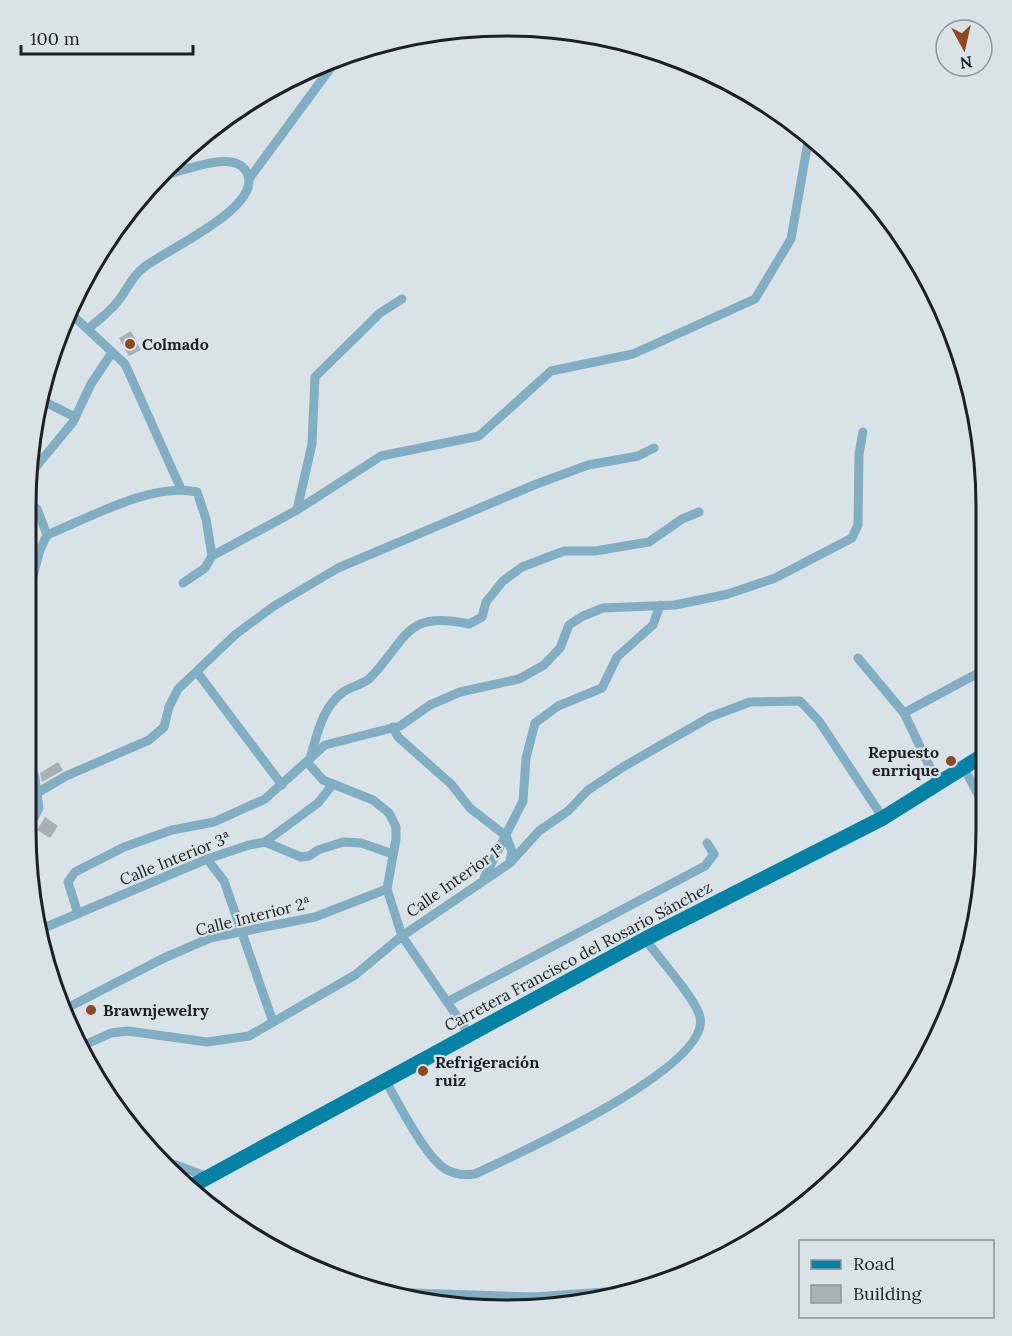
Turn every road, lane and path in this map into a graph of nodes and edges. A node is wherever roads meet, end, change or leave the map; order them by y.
1 (328, 71) edge
2 (807, 146) edge
3 (174, 174) edge
4 (249, 179) junction
5 (402, 299) dead end
6 (76, 318) edge
7 (88, 329) junction
8 (111, 354) junction
9 (48, 403) edge
10 (75, 417) junction
11 (863, 432) dead end
12 (654, 448) dead end
13 (38, 465) edge
14 (181, 489) junction
15 (36, 508) edge
16 (297, 510) junction
17 (699, 512) dead end
18 (47, 535) junction
19 (212, 556) junction
20 (36, 565) edge
21 (183, 583) dead end
22 (660, 605) junction
23 (858, 658) dead end
24 (197, 672) junction
25 (976, 674) edge
26 (904, 713) junction
27 (393, 727) junction
28 (976, 760) edge
29 (308, 763) junction
30 (964, 768) junction
31 (333, 784) junction
32 (938, 784) junction
33 (282, 785) junction
34 (36, 786) edge
35 (976, 791) edge
36 (37, 793) junction
37 (36, 814) edge
38 (883, 818) junction
39 (506, 836) junction
40 (265, 842) junction
41 (707, 843) dead end
42 (393, 854) junction
43 (207, 858) junction
44 (510, 863) junction
45 (483, 880) junction
46 (387, 889) junction
47 (78, 914) junction
48 (46, 927) edge
49 (242, 932) junction
50 (402, 936) junction
51 (645, 939) junction
52 (447, 1002) junction
53 (71, 1007) edge
54 (273, 1022) junction
55 (470, 1034) junction
56 (87, 1044) edge
57 (385, 1080) junction
58 (178, 1166) edge
59 (208, 1177) junction
60 (196, 1183) edge
61 (430, 1294) edge
62 (581, 1294) edge
63 (534, 1297) joint

1 - 4 street
2 - 16 street
3 - 4 street
4 - 7 street
5 - 16 street
6 - 7 street
7 - 8 street
8 - 10 street
8 - 14 street
9 - 10 street
10 - 13 street
11 - 22 street
12 - 24 street
14 - 18 street
14 - 19 street
15 - 18 street
16 - 19 street
17 - 29 street
18 - 20 street
19 - 21 street
22 - 27 street
22 - 39 street
23 - 26 street
24 - 33 street
24 - 36 street
25 - 26 street
26 - 32 street
27 - 29 street
27 - 39 street
28 - 30 main road, Carretera Francisco del Rosario Sánchez
29 - 31 street
29 - 33 street
30 - 32 main road, Carretera Francisco del Rosario Sánchez
30 - 35 street
31 - 40 street
31 - 42 street
32 - 38 main road, Carretera Francisco del Rosario Sánchez
33 - 47 street
34 - 36 street
36 - 37 street
38 - 44 street, Calle Interior 1ª
38 - 51 main road, Carretera Francisco del Rosario Sánchez
39 - 44 street
39 - 45 street
40 - 42 street
40 - 43 street, Calle Interior 3ª
41 - 52 street
42 - 46 street
43 - 47 street, Calle Interior 3ª
43 - 49 street
44 - 45 street, Calle Interior 1ª
45 - 50 street, Calle Interior 1ª
46 - 49 street, Calle Interior 2ª
46 - 50 street
47 - 48 street, Calle Interior 3ª
49 - 53 street, Calle Interior 2ª
49 - 54 street
50 - 52 street
50 - 54 street, Calle Interior 1ª
51 - 55 main road, Carretera Francisco del Rosario Sánchez
51 - 57 street
52 - 55 street
54 - 56 street, Calle Interior 1ª
55 - 57 main road, Carretera Francisco del Rosario Sánchez
57 - 59 main road, Carretera Francisco del Rosario Sánchez
58 - 59 street
59 - 60 main road, Carretera Francisco del Rosario Sánchez
61 - 63 street
62 - 63 street

